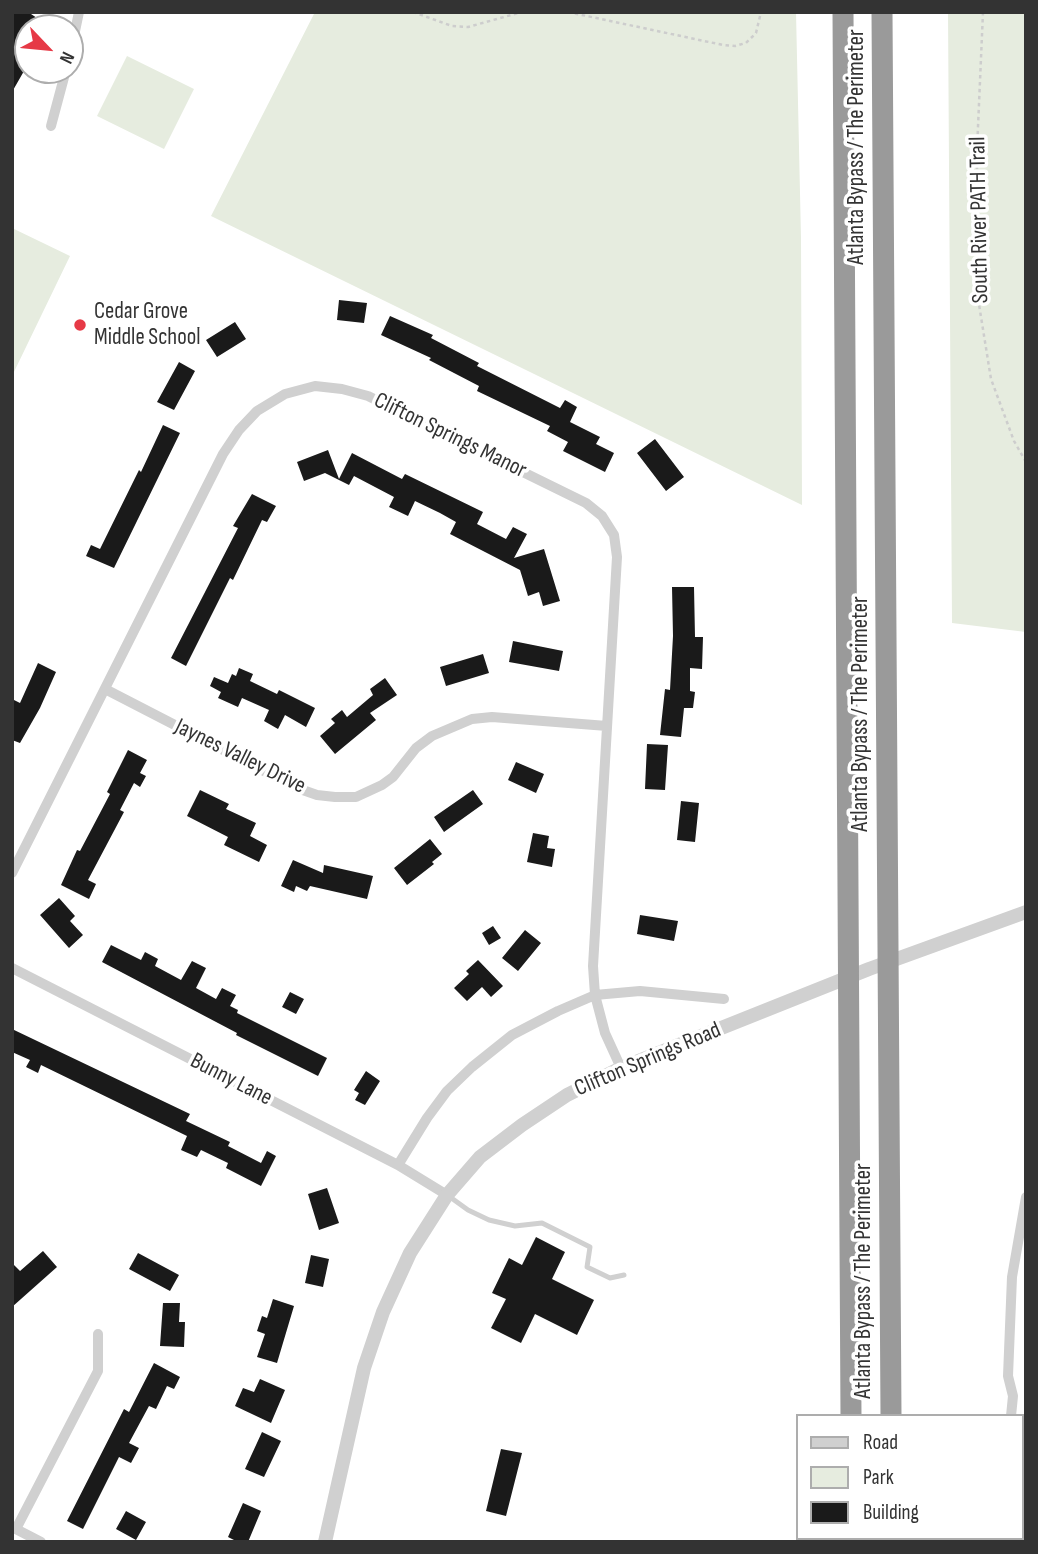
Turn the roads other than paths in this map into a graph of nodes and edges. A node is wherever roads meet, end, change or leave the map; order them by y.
1 (843, 12) edge
2 (882, 12) edge
3 (62, 84) edge
4 (51, 126) dead end
5 (105, 689) junction
6 (607, 726) junction
7 (12, 873) edge
8 (1026, 912) edge
9 (12, 968) edge
10 (595, 995) junction
11 (724, 999) dead end
12 (621, 1068) junction
13 (398, 1165) junction
14 (447, 1195) junction
15 (1025, 1204) edge
16 (624, 1275) dead end
17 (98, 1334) dead end
18 (1013, 1396) junction
19 (1026, 1398) edge
20 (851, 1414) edge
21 (891, 1414) edge
22 (1012, 1414) edge
23 (14, 1528) edge
24 (41, 1542) edge
25 (325, 1542) edge

1 - 20 highway, Atlanta Bypass / The Perimeter
2 - 21 highway, Atlanta Bypass / The Perimeter
3 - 4 street
5 - 6 street, Jaynes Valley Drive
5 - 6 street, Clifton Springs Manor
5 - 7 street, Clifton Springs Manor
6 - 10 street, Clifton Springs Manor
8 - 12 street, Clifton Springs Road
9 - 13 street, Bunny Lane
10 - 11 street
10 - 12 street, Clifton Springs Manor
10 - 13 street
12 - 14 street, Clifton Springs Road
13 - 14 street, Bunny Lane
14 - 16 lane
14 - 25 street, Clifton Springs Road
15 - 18 street
17 - 23 street
18 - 19 street
18 - 22 street
23 - 24 street

